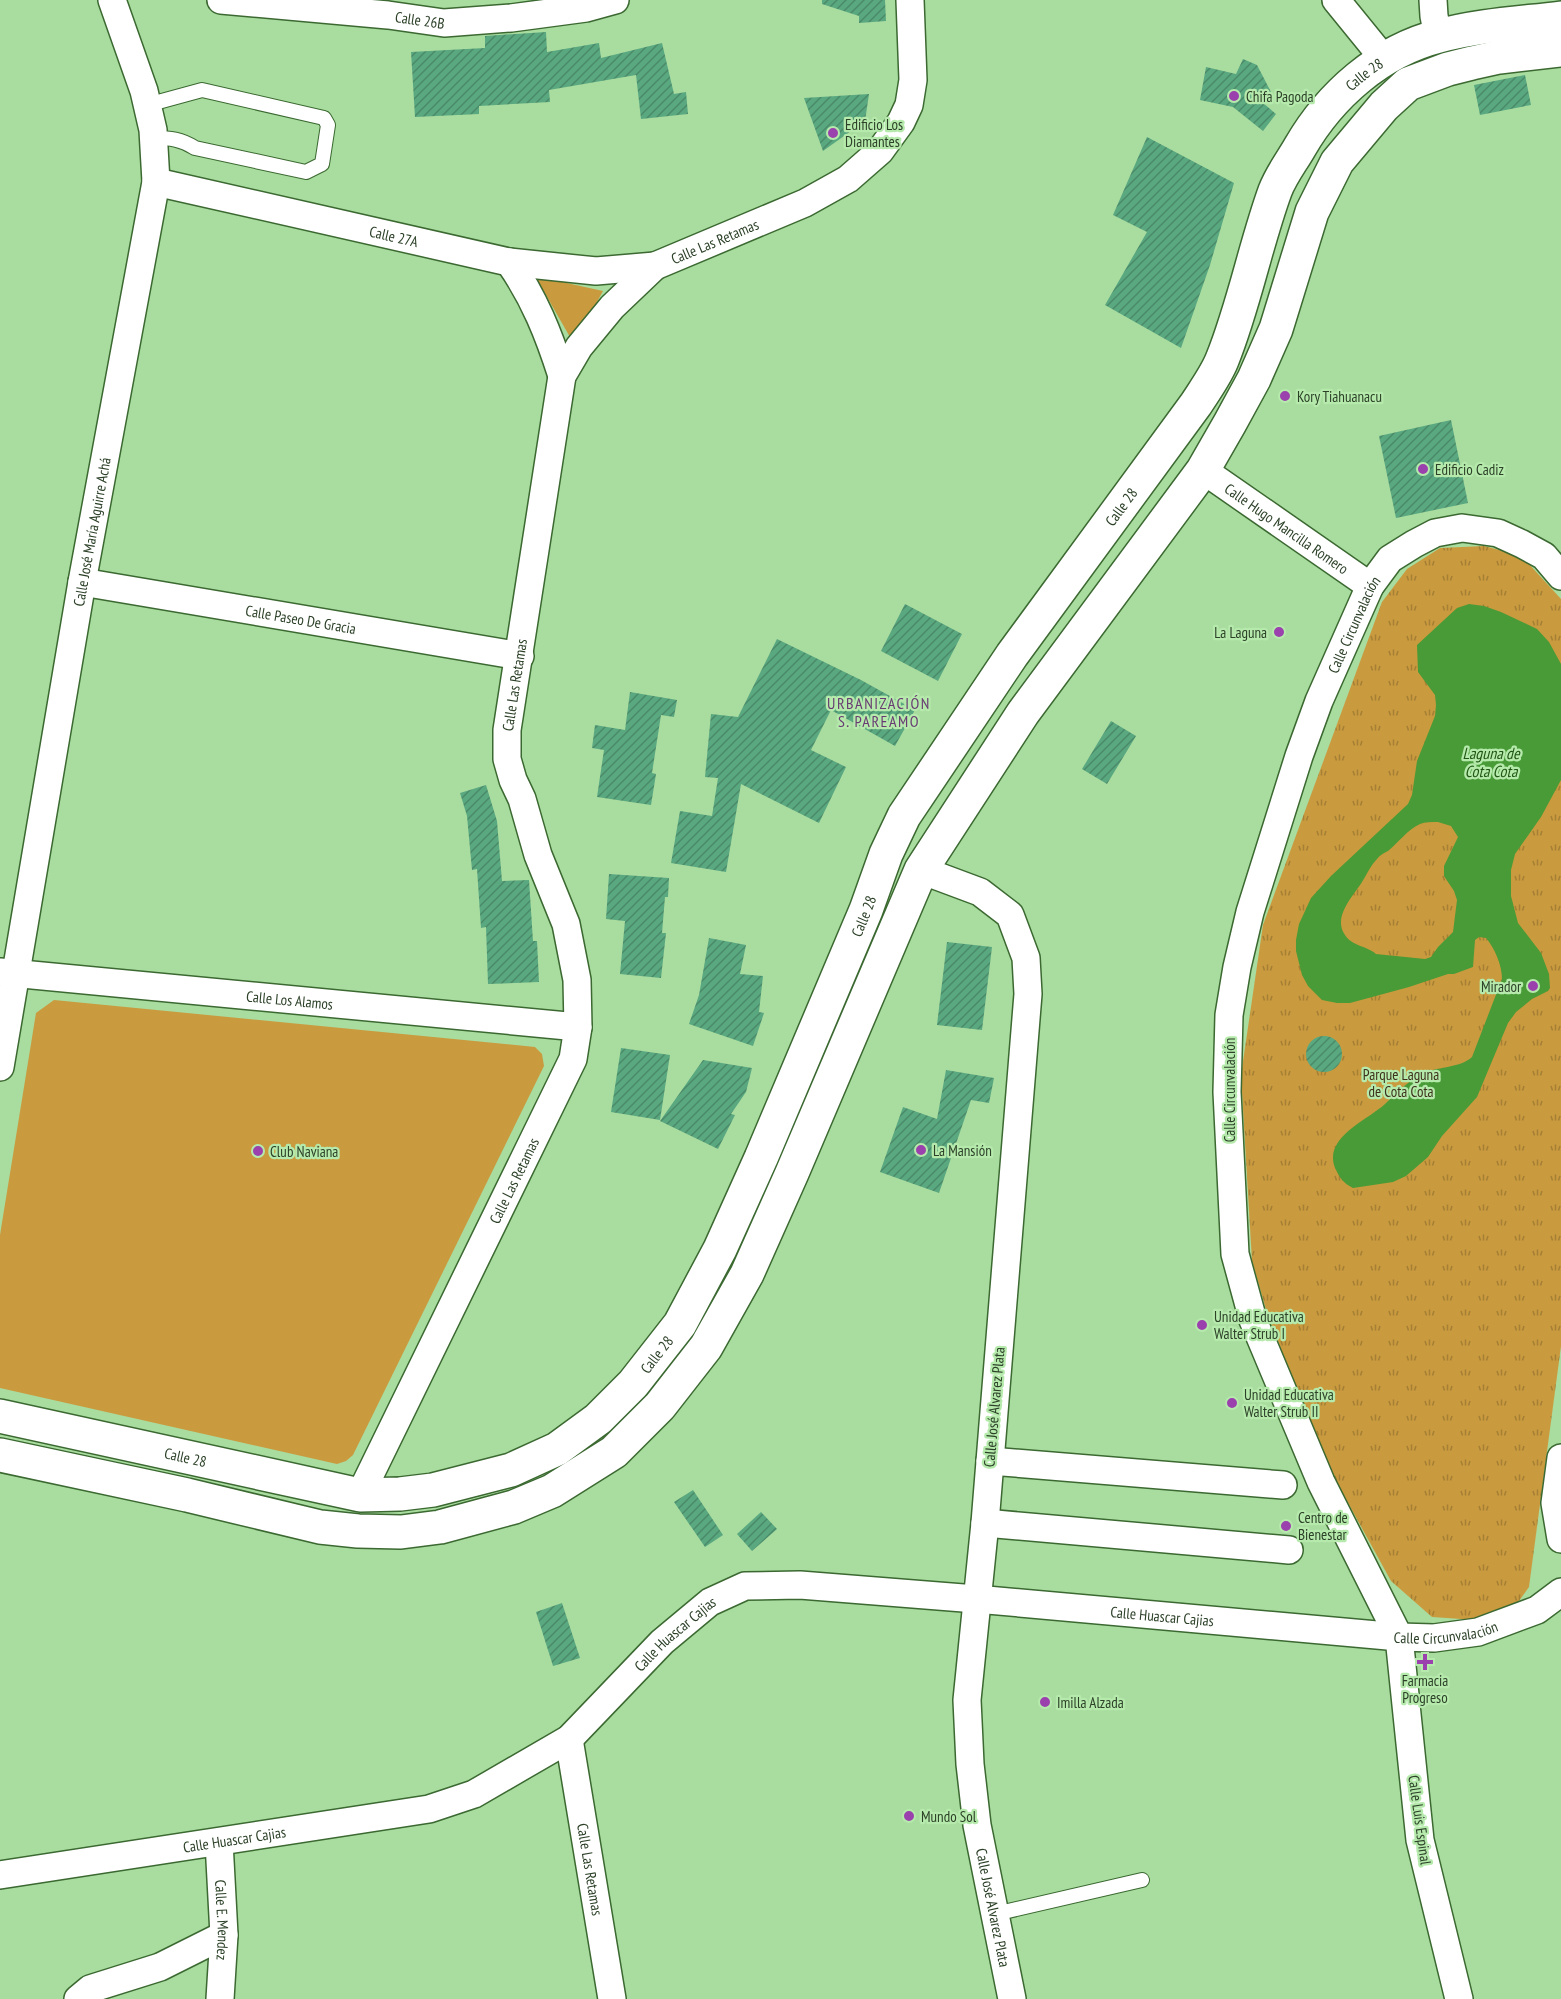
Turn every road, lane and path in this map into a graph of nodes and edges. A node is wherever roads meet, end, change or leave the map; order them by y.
1 (221, 0) edge
2 (615, 0) edge
3 (910, 0) edge
4 (1336, 0) edge
5 (1433, 0) edge
6 (121, 2) edge
7 (1561, 18) edge
8 (1438, 36) junction
9 (1561, 50) edge
10 (1384, 59) junction
11 (1448, 69) junction
12 (1408, 84) junction
13 (147, 105) junction
14 (154, 138) junction
15 (156, 182) junction
16 (509, 262) junction
17 (655, 266) junction
18 (562, 376) junction
19 (1196, 404) junction
20 (1230, 423) junction
21 (1203, 470) junction
22 (1561, 576) edge
23 (82, 582) junction
24 (1370, 586) junction
25 (520, 656) junction
26 (886, 854) junction
27 (921, 870) junction
28 (7, 973) edge
29 (578, 1027) junction
30 (0, 1067) edge
31 (761, 1158) junction
32 (792, 1173) junction
33 (633, 1384) junction
34 (660, 1406) junction
35 (0, 1416) edge
36 (0, 1455) edge
37 (1561, 1458) edge
38 (195, 1459) junction
39 (990, 1461) junction
40 (1283, 1485) dead end
41 (188, 1495) junction
42 (360, 1495) junction
43 (985, 1523) junction
44 (358, 1531) junction
45 (1561, 1539) edge
46 (1289, 1550) dead end
47 (1561, 1592) edge
48 (976, 1599) junction
49 (1400, 1638) junction
50 (569, 1739) junction
51 (219, 1842) junction
52 (0, 1875) edge
53 (1142, 1880) dead end
54 (995, 1914) junction
55 (224, 1935) junction
56 (78, 1999) edge
57 (220, 1999) edge
58 (612, 1999) edge
59 (1012, 1999) edge
60 (1459, 1999) edge

1 - 2 street, Calle 26B
3 - 17 street, Calle Las Retamas
4 - 10 street
5 - 8 street
6 - 13 street, Calle José María Aguirre Achá
7 - 8 main road, Calle 28
8 - 10 main road, Calle 28
8 - 11 main road
9 - 11 main road
10 - 12 main road
10 - 19 main road, Calle 28
11 - 12 main road
12 - 20 main road
13 - 14 street, Calle José María Aguirre Achá
13 - 14 lane
14 - 15 street, Calle José María Aguirre Achá
15 - 16 street, Calle 27A
15 - 23 street, Calle José María Aguirre Achá
16 - 17 street, Calle 27A
16 - 18 street
17 - 18 street, Calle Las Retamas
18 - 25 street, Calle Las Retamas
19 - 20 main road
19 - 26 main road, Calle 28
20 - 21 main road
21 - 24 street, Calle Hugo Mancilla Romero
21 - 27 main road
22 - 24 street, Calle Circunvalación
23 - 25 street, Calle Paseo De Gracia
23 - 28 street, Calle José María Aguirre Achá
24 - 49 street, Calle Circunvalación
25 - 29 street, Calle Las Retamas
26 - 27 main road
26 - 31 main road, Calle 28
27 - 32 main road
27 - 39 street, Calle José Alvarez Plata
28 - 29 street, Calle Los Alamos
28 - 30 street, Calle José María Aguirre Achá
29 - 42 street, Calle Las Retamas
31 - 32 main road
31 - 33 main road, Calle 28
32 - 34 main road
33 - 34 main road
33 - 42 main road, Calle 28
34 - 44 main road
35 - 38 main road, Calle 28
36 - 41 main road
37 - 45 street
38 - 41 main road
38 - 42 main road, Calle 28
39 - 40 street
39 - 43 street, Calle José Alvarez Plata
41 - 44 main road
42 - 44 main road
43 - 46 street
43 - 48 street, Calle José Alvarez Plata
47 - 49 street, Calle Circunvalación
48 - 49 street, Calle Huascar Cajias
48 - 50 street, Calle Huascar Cajias
48 - 54 street, Calle José Alvarez Plata
49 - 60 street, Calle Luis Espinal
50 - 51 street, Calle Huascar Cajias
50 - 58 street, Calle Las Retamas
51 - 52 street, Calle Huascar Cajias
51 - 55 street, Calle E. Mendez
53 - 54 lane
54 - 59 street, Calle José Alvarez Plata
55 - 56 street
55 - 57 street, Calle E. Mendez

